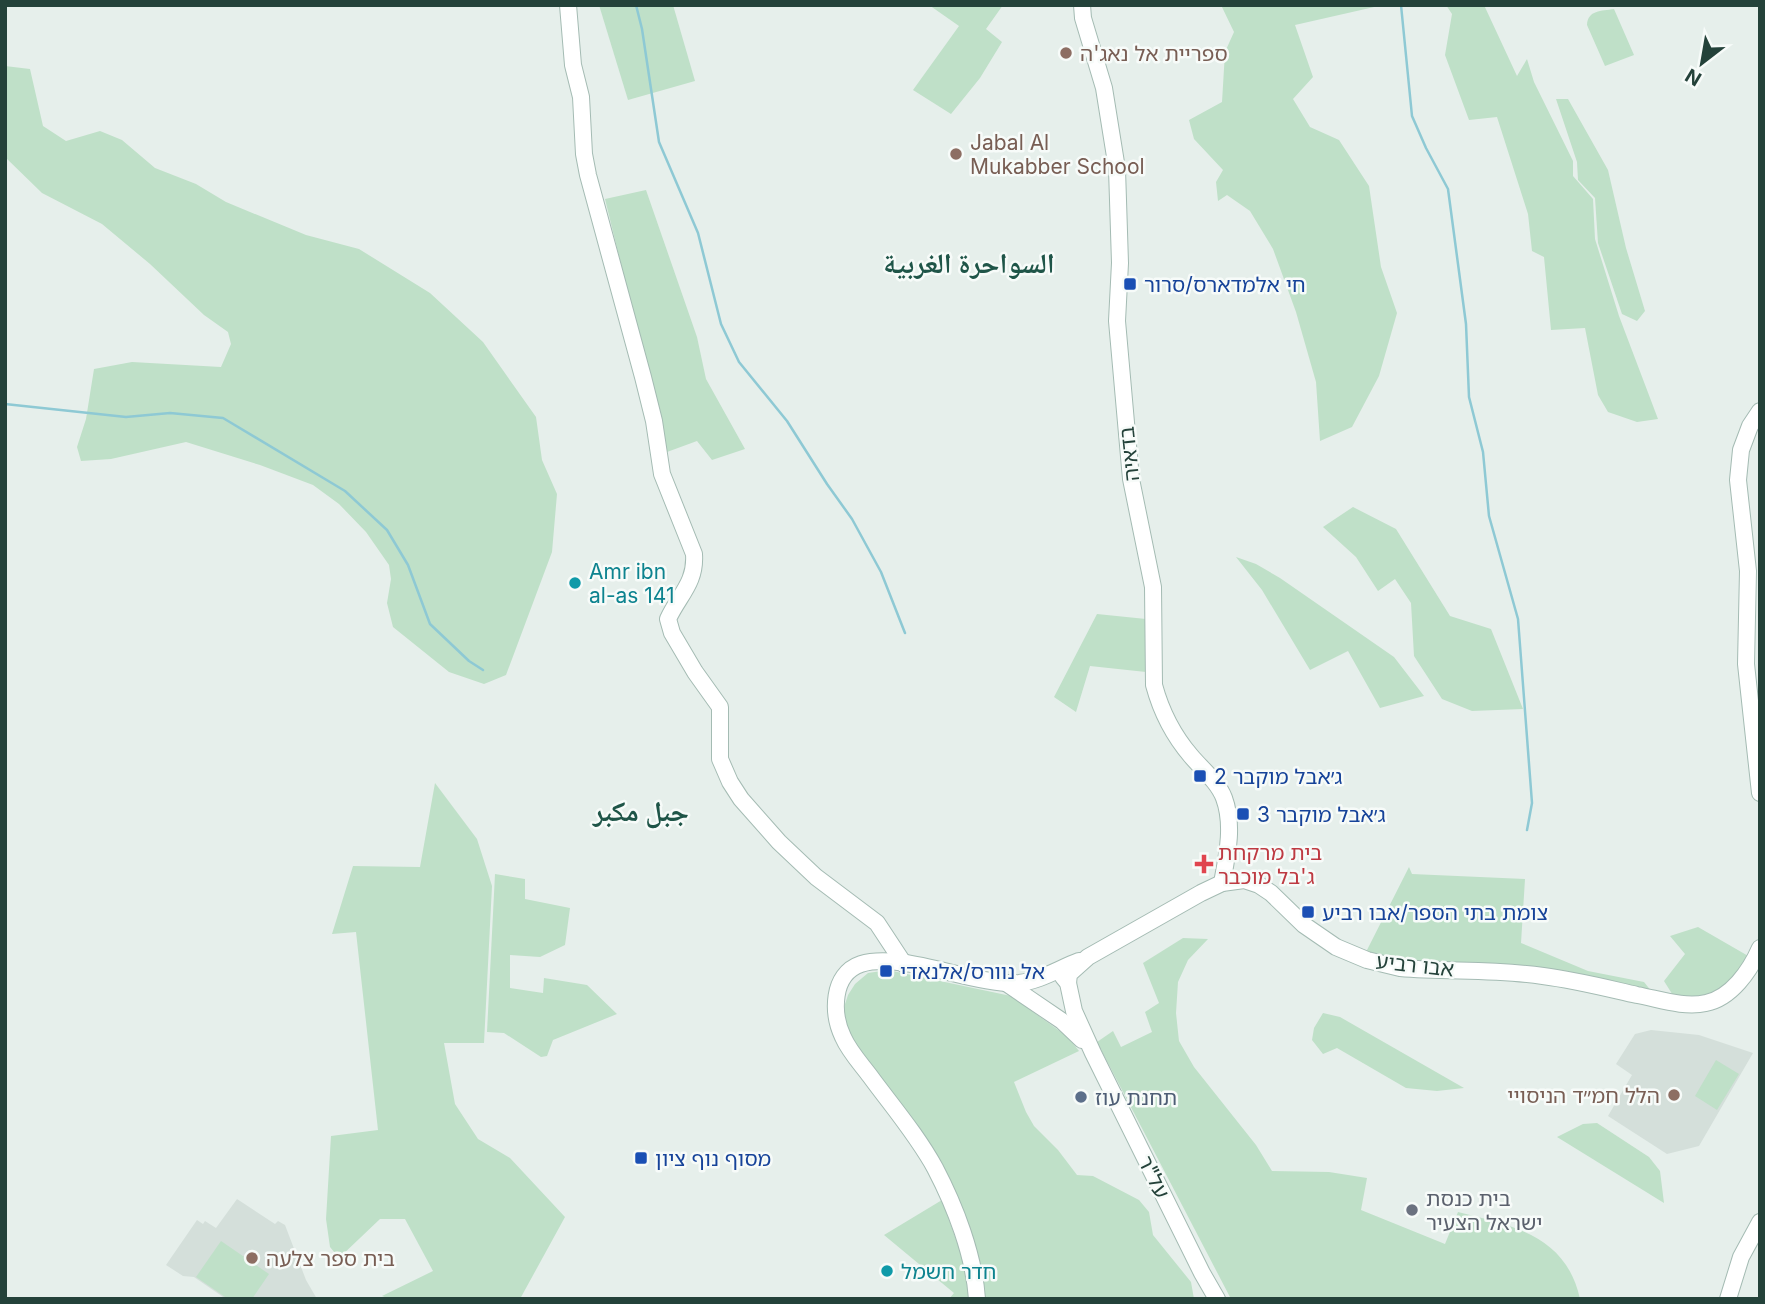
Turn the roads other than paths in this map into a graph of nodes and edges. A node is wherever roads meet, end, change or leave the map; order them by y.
1 (568, 5) edge
2 (1082, 5) edge
3 (1760, 411) edge
4 (1760, 793) edge
5 (1222, 883) junction
6 (1760, 948) edge
7 (1088, 957) junction
8 (904, 964) junction
9 (1044, 976) junction
10 (1002, 982) junction
11 (1069, 990) junction
12 (1034, 1002) junction
13 (1049, 1012) junction
14 (1093, 1053) junction
15 (1760, 1222) edge
16 (977, 1299) edge
17 (1217, 1299) edge
18 (1728, 1299) edge

1 - 8 street
2 - 5 street, בדאיה
3 - 4 street
5 - 6 street, אבו רביע
5 - 7 street
7 - 9 street
7 - 11 street
8 - 10 street
8 - 16 street
9 - 10 street
9 - 11 street
9 - 12 street
10 - 12 street
11 - 13 street
11 - 14 street, על"ר
12 - 13 street
13 - 14 street, על"ר
14 - 17 street, על"ר
15 - 18 street

